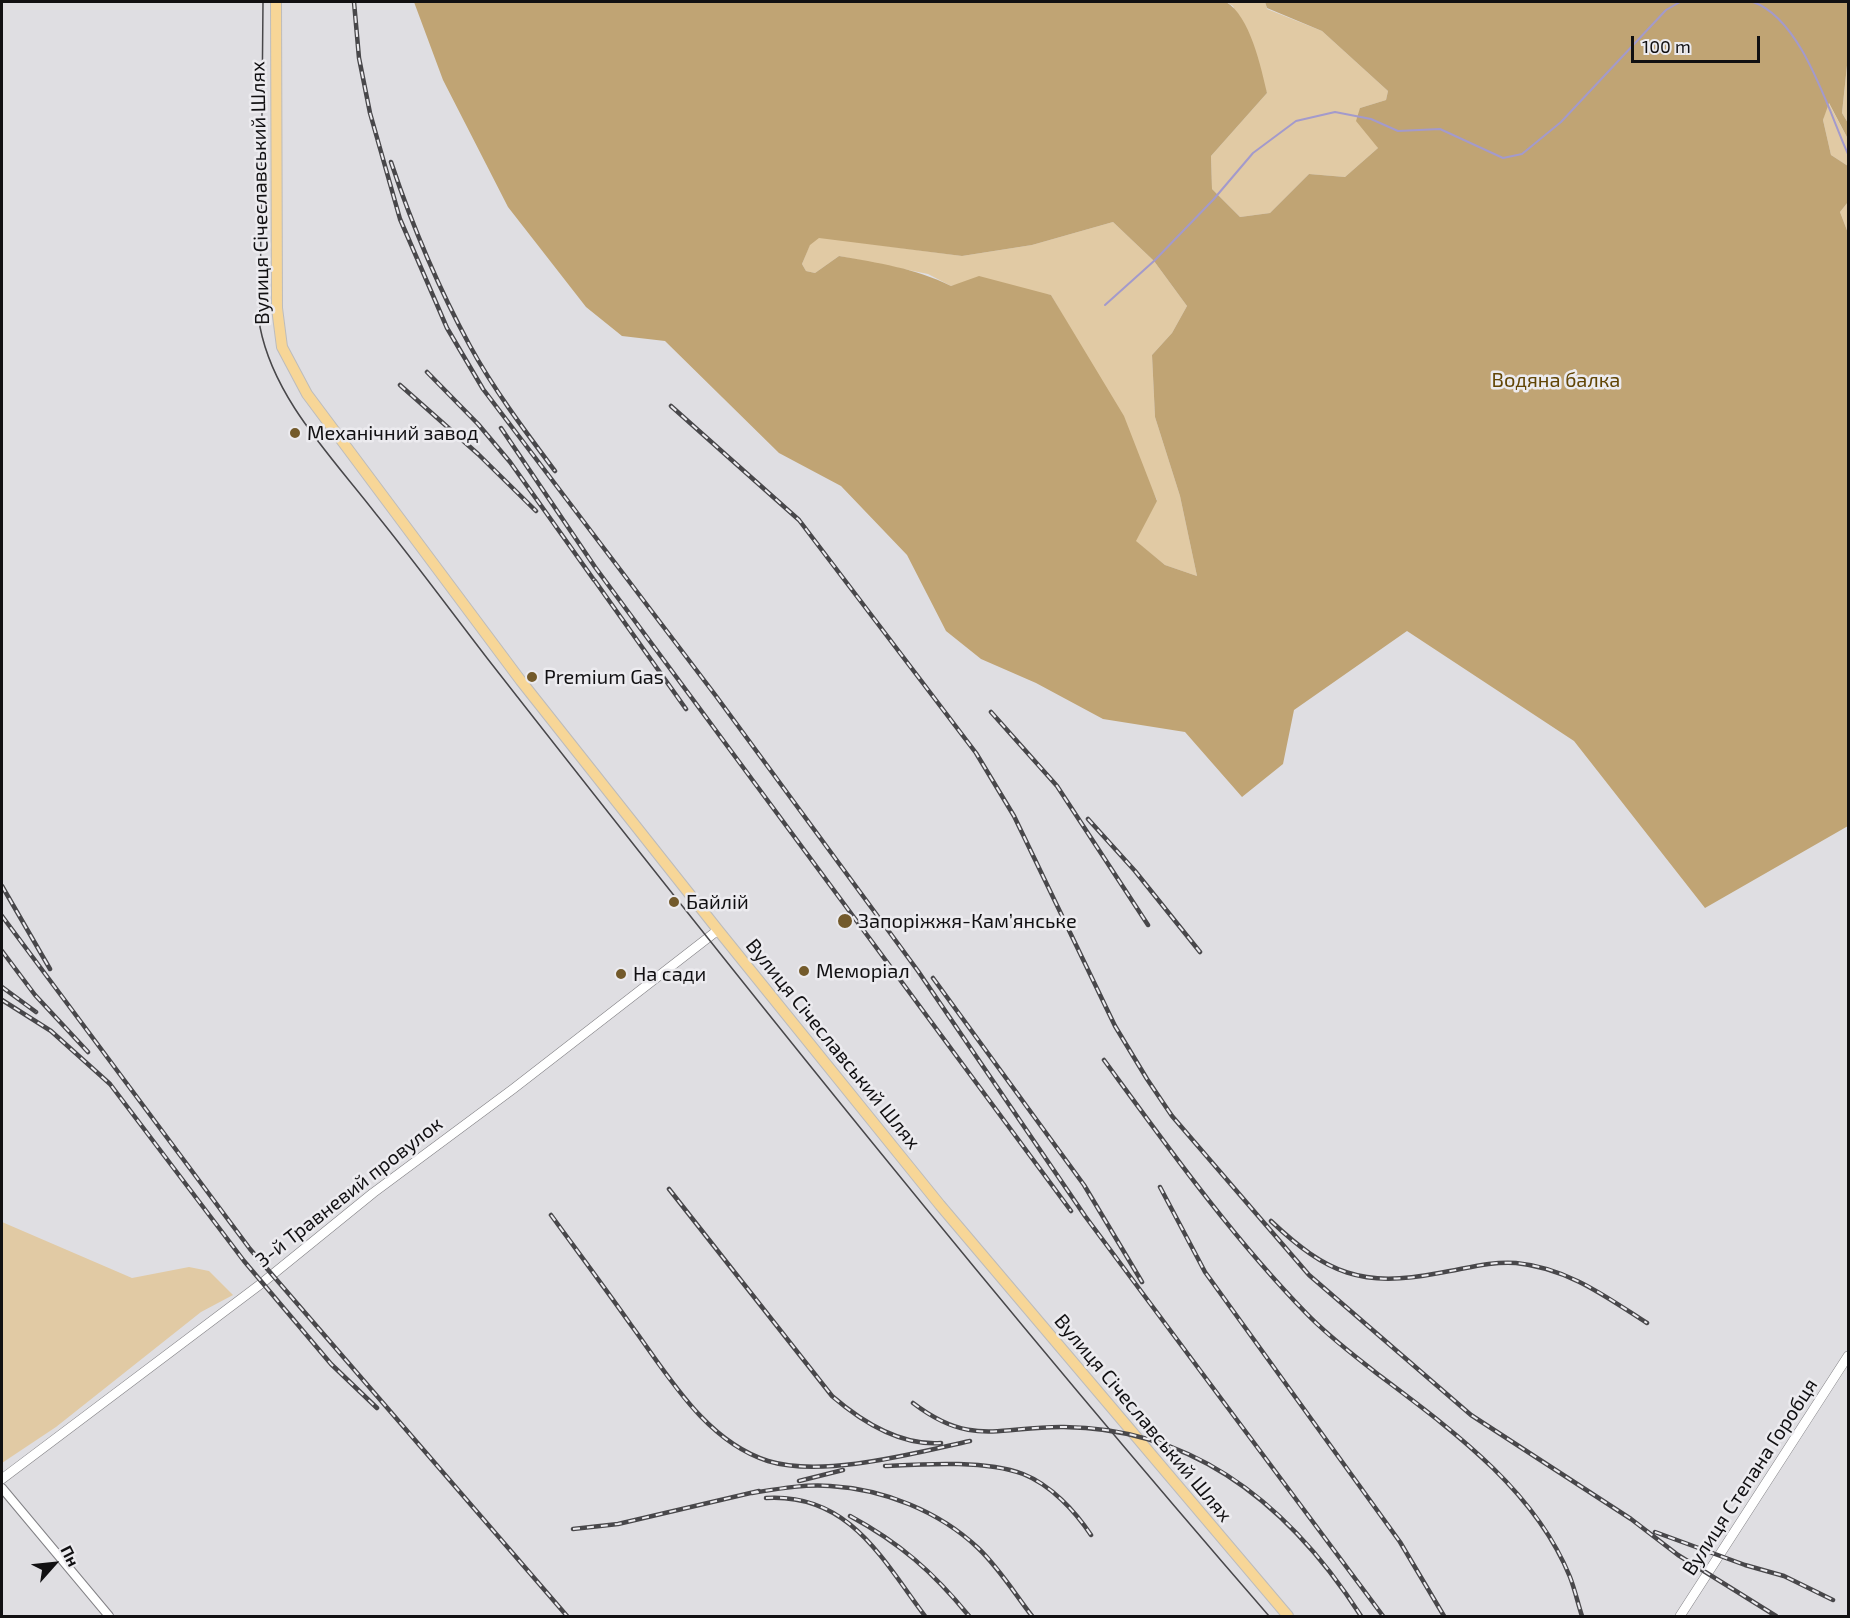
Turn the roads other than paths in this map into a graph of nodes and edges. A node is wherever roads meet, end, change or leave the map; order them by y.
1 (276, 2) edge
2 (718, 930) junction
3 (1848, 1356) edge
4 (2, 1479) edge
5 (2, 1488) edge
6 (109, 1617) edge
7 (1288, 1617) edge
8 (1680, 1617) edge

1 - 2 main road, Вулиця Січеславський Шлях
2 - 4 main road, 3-й Травневий провулок
2 - 7 main road, Вулиця Січеславський Шлях
3 - 8 main road, Вулиця Степана Горобця
5 - 6 street

